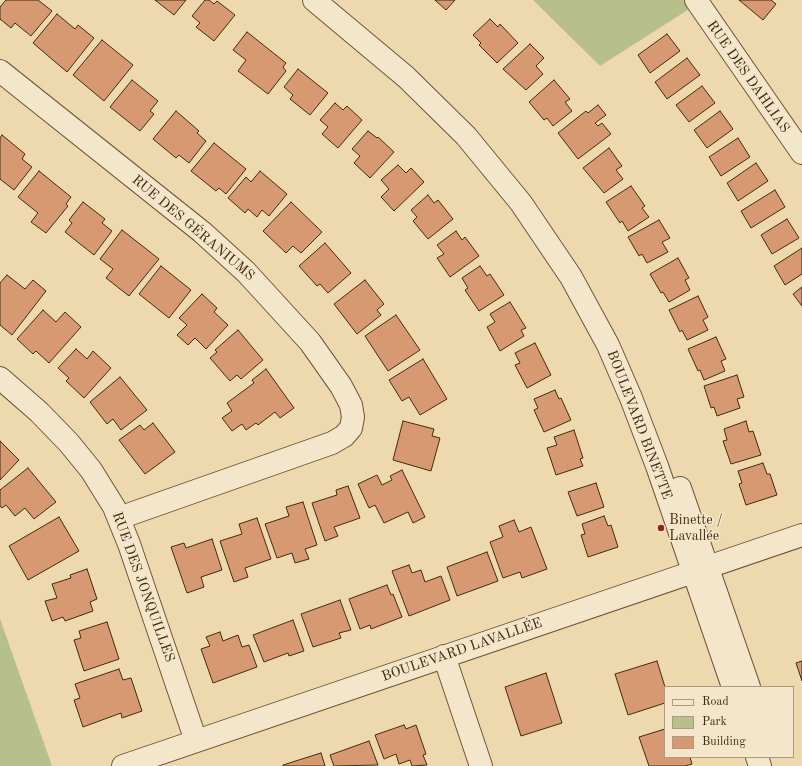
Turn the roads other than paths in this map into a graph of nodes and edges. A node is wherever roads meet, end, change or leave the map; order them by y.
1 (314, 0) edge
2 (337, 0) edge
3 (696, 0) edge
4 (0, 71) edge
5 (802, 153) edge
6 (0, 378) edge
7 (119, 518) junction
8 (802, 535) edge
9 (700, 568) junction
10 (444, 656) junction
11 (733, 686) edge
12 (749, 686) edge
13 (196, 741) junction
14 (123, 766) edge
15 (481, 766) edge

1 - 9 street, BOULEVARD BINETTE
2 - 9 street, BOULEVARD BINETTE
3 - 5 street, RUE DES DAHLIAS
4 - 7 street, RUE DES GÉRANIUMS
6 - 7 street, RUE DES JONQUILLES
7 - 13 street, RUE DES JONQUILLES
8 - 9 street, BOULEVARD LAVALLÉE
9 - 10 street, BOULEVARD LAVALLÉE
9 - 11 street, BOULEVARD BINETTE
9 - 12 street, BOULEVARD BINETTE
10 - 13 street, BOULEVARD LAVALLÉE
10 - 15 street
13 - 14 street, BOULEVARD LAVALLÉE

